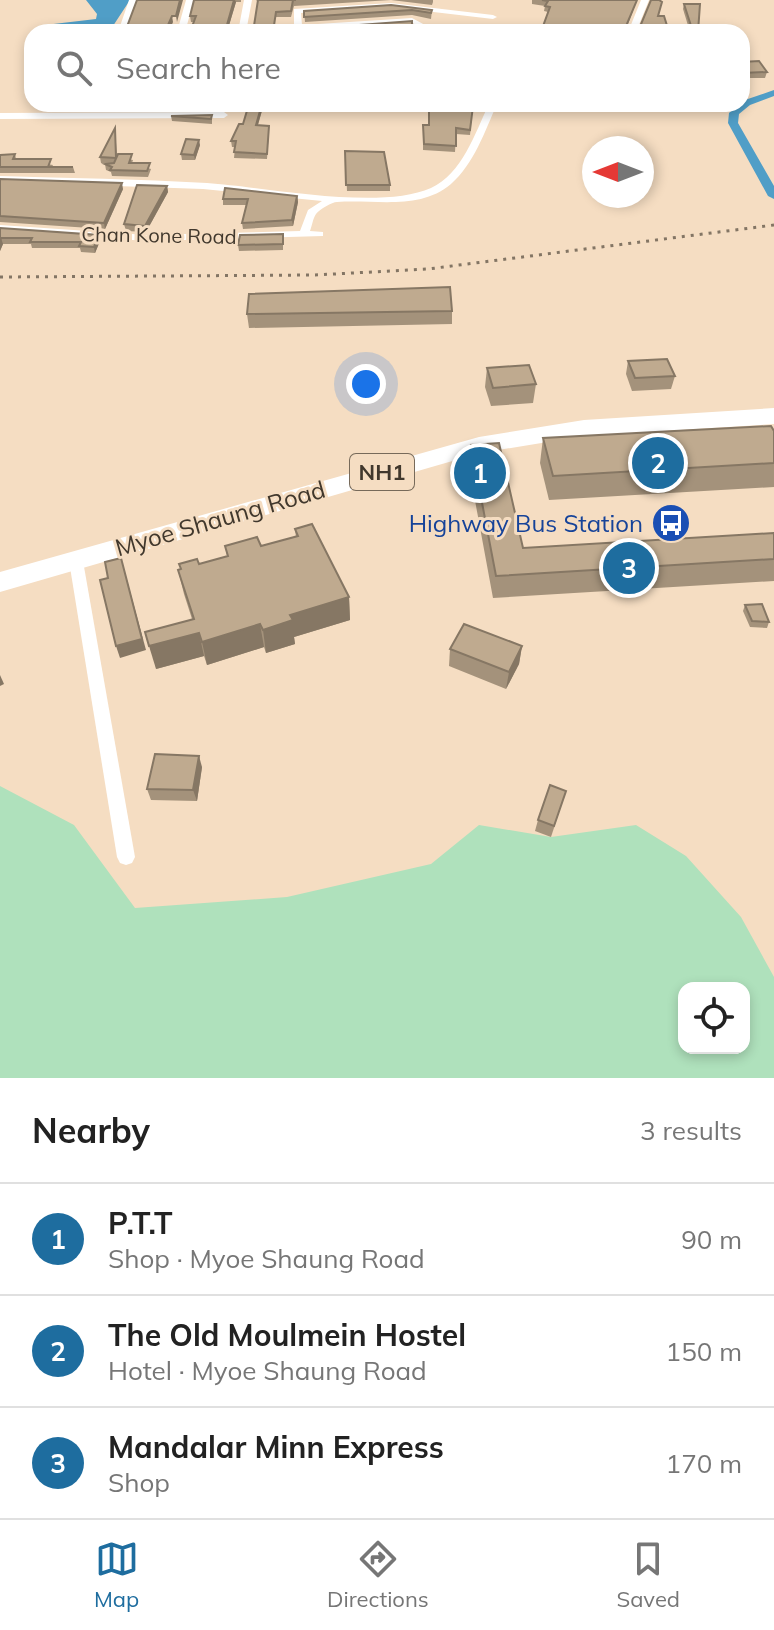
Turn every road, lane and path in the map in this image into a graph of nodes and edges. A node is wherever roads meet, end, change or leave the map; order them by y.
1 (133, 0) edge
2 (190, 0) edge
3 (248, 0) edge
4 (645, 0) edge
5 (493, 17) dead end
6 (125, 24) edge
7 (183, 24) edge
8 (244, 24) edge
9 (296, 24) edge
10 (390, 24) edge
11 (419, 24) edge
12 (635, 24) edge
13 (152, 112) edge
14 (225, 112) edge
15 (489, 112) edge
16 (92, 114) joint
17 (143, 115) junction
18 (224, 115) junction
19 (0, 116) edge
20 (221, 126) dead end
21 (0, 179) edge
22 (330, 200) junction
23 (0, 228) edge
24 (319, 234) dead end
25 (304, 235) junction
26 (774, 416) edge
27 (76, 561) junction
28 (0, 582) edge
29 (126, 857) dead end

1 - 6 street
2 - 7 street
3 - 8 street
4 - 12 street
5 - 9 street
10 - 11 street
13 - 17 street
14 - 18 street
15 - 22 street
16 - 17 street
16 - 19 street
17 - 18 street
18 - 20 street
21 - 22 street
22 - 25 street
23 - 25 street, Chan Kone Road
24 - 25 street, Chan Kone Road
26 - 27 highway, Myoe Shaung Road / NH1
27 - 28 highway, Myoe Shaung Road / NH1
27 - 29 street

